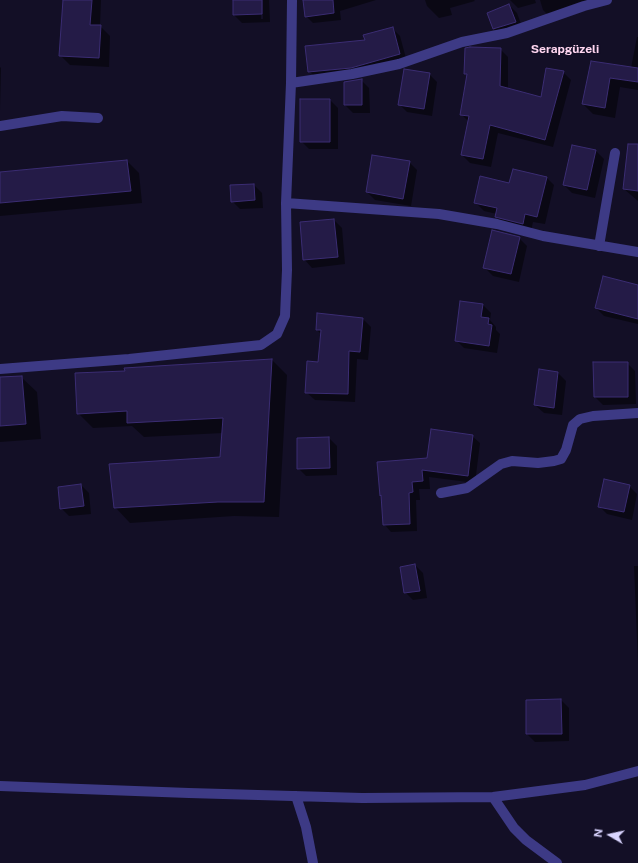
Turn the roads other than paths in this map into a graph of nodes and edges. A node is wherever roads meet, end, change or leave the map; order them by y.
1 (292, 0) edge
2 (607, 0) edge
3 (291, 83) junction
4 (98, 118) dead end
5 (0, 126) edge
6 (615, 153) dead end
7 (286, 203) junction
8 (599, 246) junction
9 (638, 252) edge
10 (0, 369) edge
11 (638, 413) edge
12 (441, 493) dead end
13 (638, 771) edge
14 (0, 786) edge
15 (296, 796) junction
16 (493, 797) junction
17 (313, 863) edge
18 (557, 863) edge

1 - 3 street
2 - 3 street
3 - 7 street
4 - 5 street
6 - 8 street
7 - 8 street
7 - 10 street
8 - 9 street
11 - 12 street
13 - 16 street
14 - 15 street
15 - 16 street
15 - 17 street
16 - 18 street

